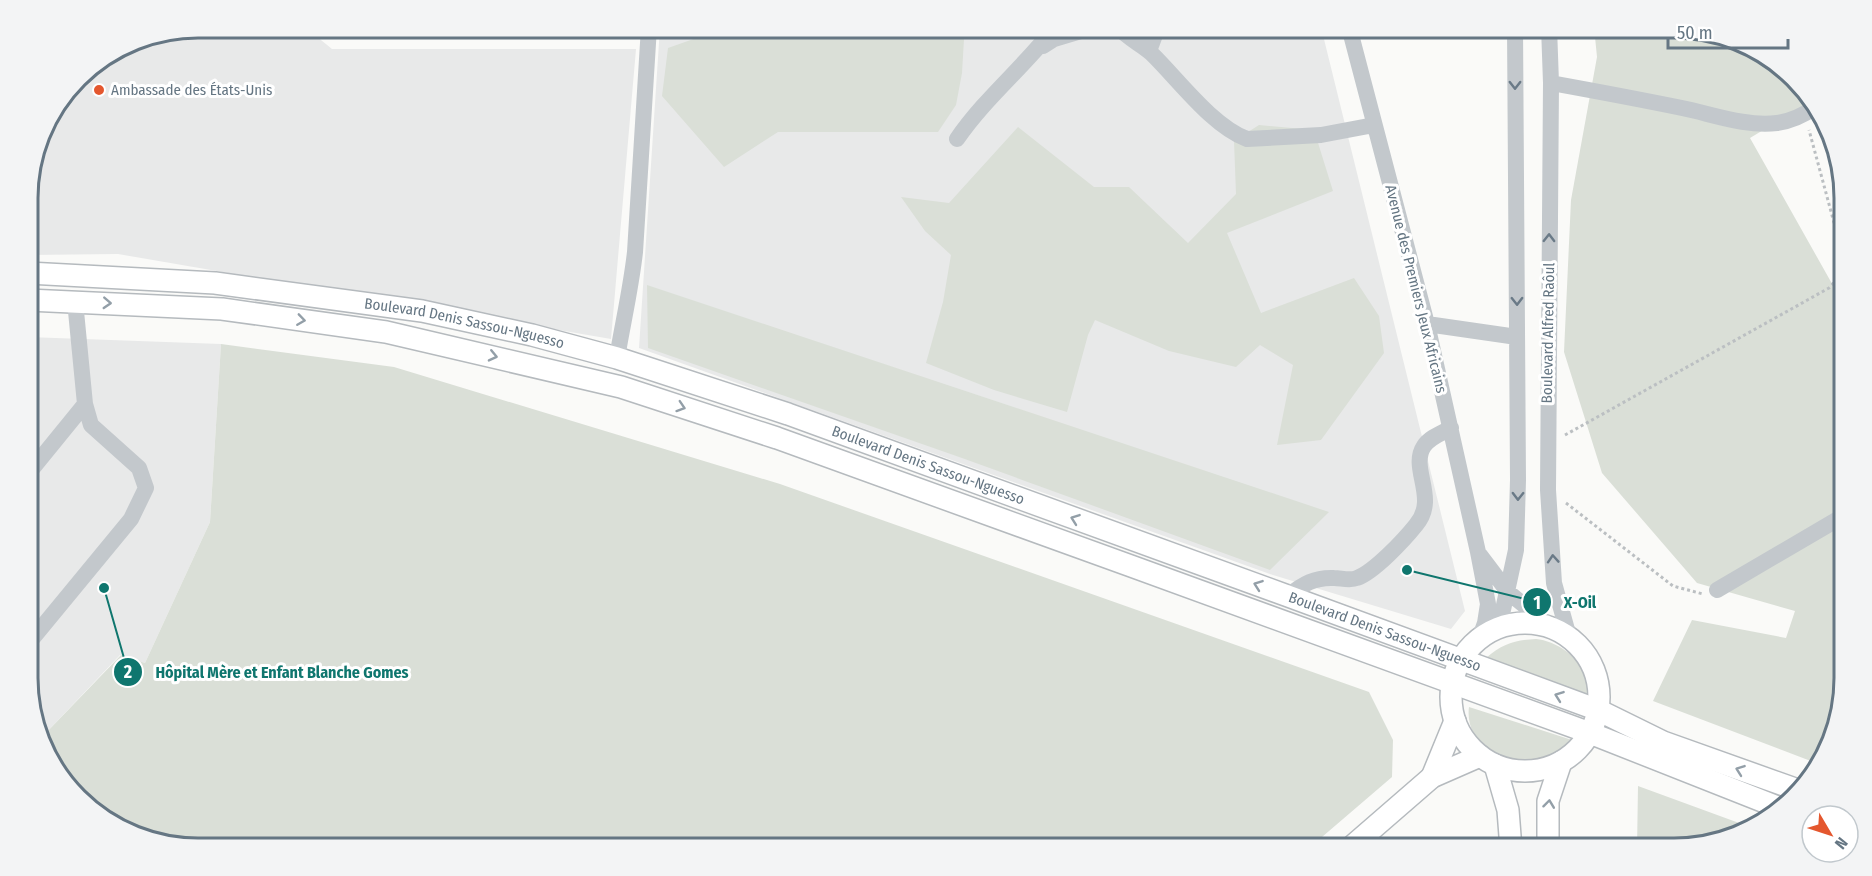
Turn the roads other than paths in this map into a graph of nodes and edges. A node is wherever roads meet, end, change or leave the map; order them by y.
1 (648, 38) edge
2 (1046, 38) edge
3 (1057, 38) edge
4 (1132, 38) edge
5 (1154, 38) edge
6 (1352, 38) edge
7 (1515, 38) edge
8 (1549, 38) edge
9 (1038, 49) junction
10 (1149, 51) junction
11 (1551, 83) junction
12 (1809, 112) edge
13 (1374, 125) junction
14 (957, 139) dead end
15 (38, 274) edge
16 (38, 300) edge
17 (75, 301) junction
18 (1426, 324) junction
19 (1517, 337) junction
20 (617, 358) junction
21 (85, 404) junction
22 (1451, 428) junction
23 (38, 462) edge
24 (1834, 521) edge
25 (1478, 552) junction
26 (1717, 590) road end
27 (1508, 592) junction
28 (1288, 596) junction
29 (1499, 628) junction
30 (1560, 632) junction
31 (38, 633) edge
32 (1479, 640) junction
33 (1461, 660) junction
34 (1452, 684) junction
35 (1598, 710) junction
36 (1455, 722) junction
37 (1590, 733) junction
38 (1487, 760) junction
39 (1561, 762) junction
40 (1432, 777) junction
41 (1791, 788) edge
42 (1772, 805) edge
43 (1362, 838) edge
44 (1510, 838) edge
45 (1548, 838) edge

1 - 20 street
2 - 9 street
3 - 9 street
4 - 10 street
5 - 10 street
6 - 13 street, Avenue des Premiers Jeux Africains
7 -> 19 street, Boulevard Alfred Raôul
8 - 11 street, Boulevard Alfred Raôul
9 - 14 street
10 - 13 street
11 - 12 street
30 -> 11 street, Boulevard Alfred Raôul
13 - 18 street, Avenue des Premiers Jeux Africains
15 - 20 main road, Boulevard Denis Sassou-Nguesso
16 - 17 main road, Boulevard Denis Sassou-Nguesso
17 - 21 street
17 -> 34 main road, Boulevard Denis Sassou-Nguesso
18 - 19 street
18 - 22 street, Avenue des Premiers Jeux Africains
19 -> 27 street, Boulevard Alfred Raôul
28 -> 20 main road, Boulevard Denis Sassou-Nguesso
21 - 23 street
21 - 31 street
22 - 25 street, Avenue des Premiers Jeux Africains
22 - 28 street
24 - 26 street
25 - 27 street, Avenue des Premiers Jeux Africains
25 - 32 street, Avenue des Premiers Jeux Africains
27 - 29 street, Boulevard Alfred Raôul
27 - 30 street, Avenue des Premiers Jeux Africains
28 - 33 main road, Boulevard Denis Sassou-Nguesso
29 - 30 main road
29 - 32 main road
30 - 35 main road
32 - 33 main road
33 - 34 main road
35 -> 33 main road, Boulevard Denis Sassou-Nguesso
34 - 36 main road
34 - 37 main road, Boulevard Denis Sassou-Nguesso
35 - 37 main road
41 -> 35 main road, Boulevard Denis Sassou-Nguesso
36 - 38 main road
36 - 40 main road
37 - 39 main road
37 - 42 main road, Boulevard Denis Sassou-Nguesso
38 - 39 main road
38 - 40 main road
38 - 44 main road
45 -> 39 main road
40 - 43 main road

